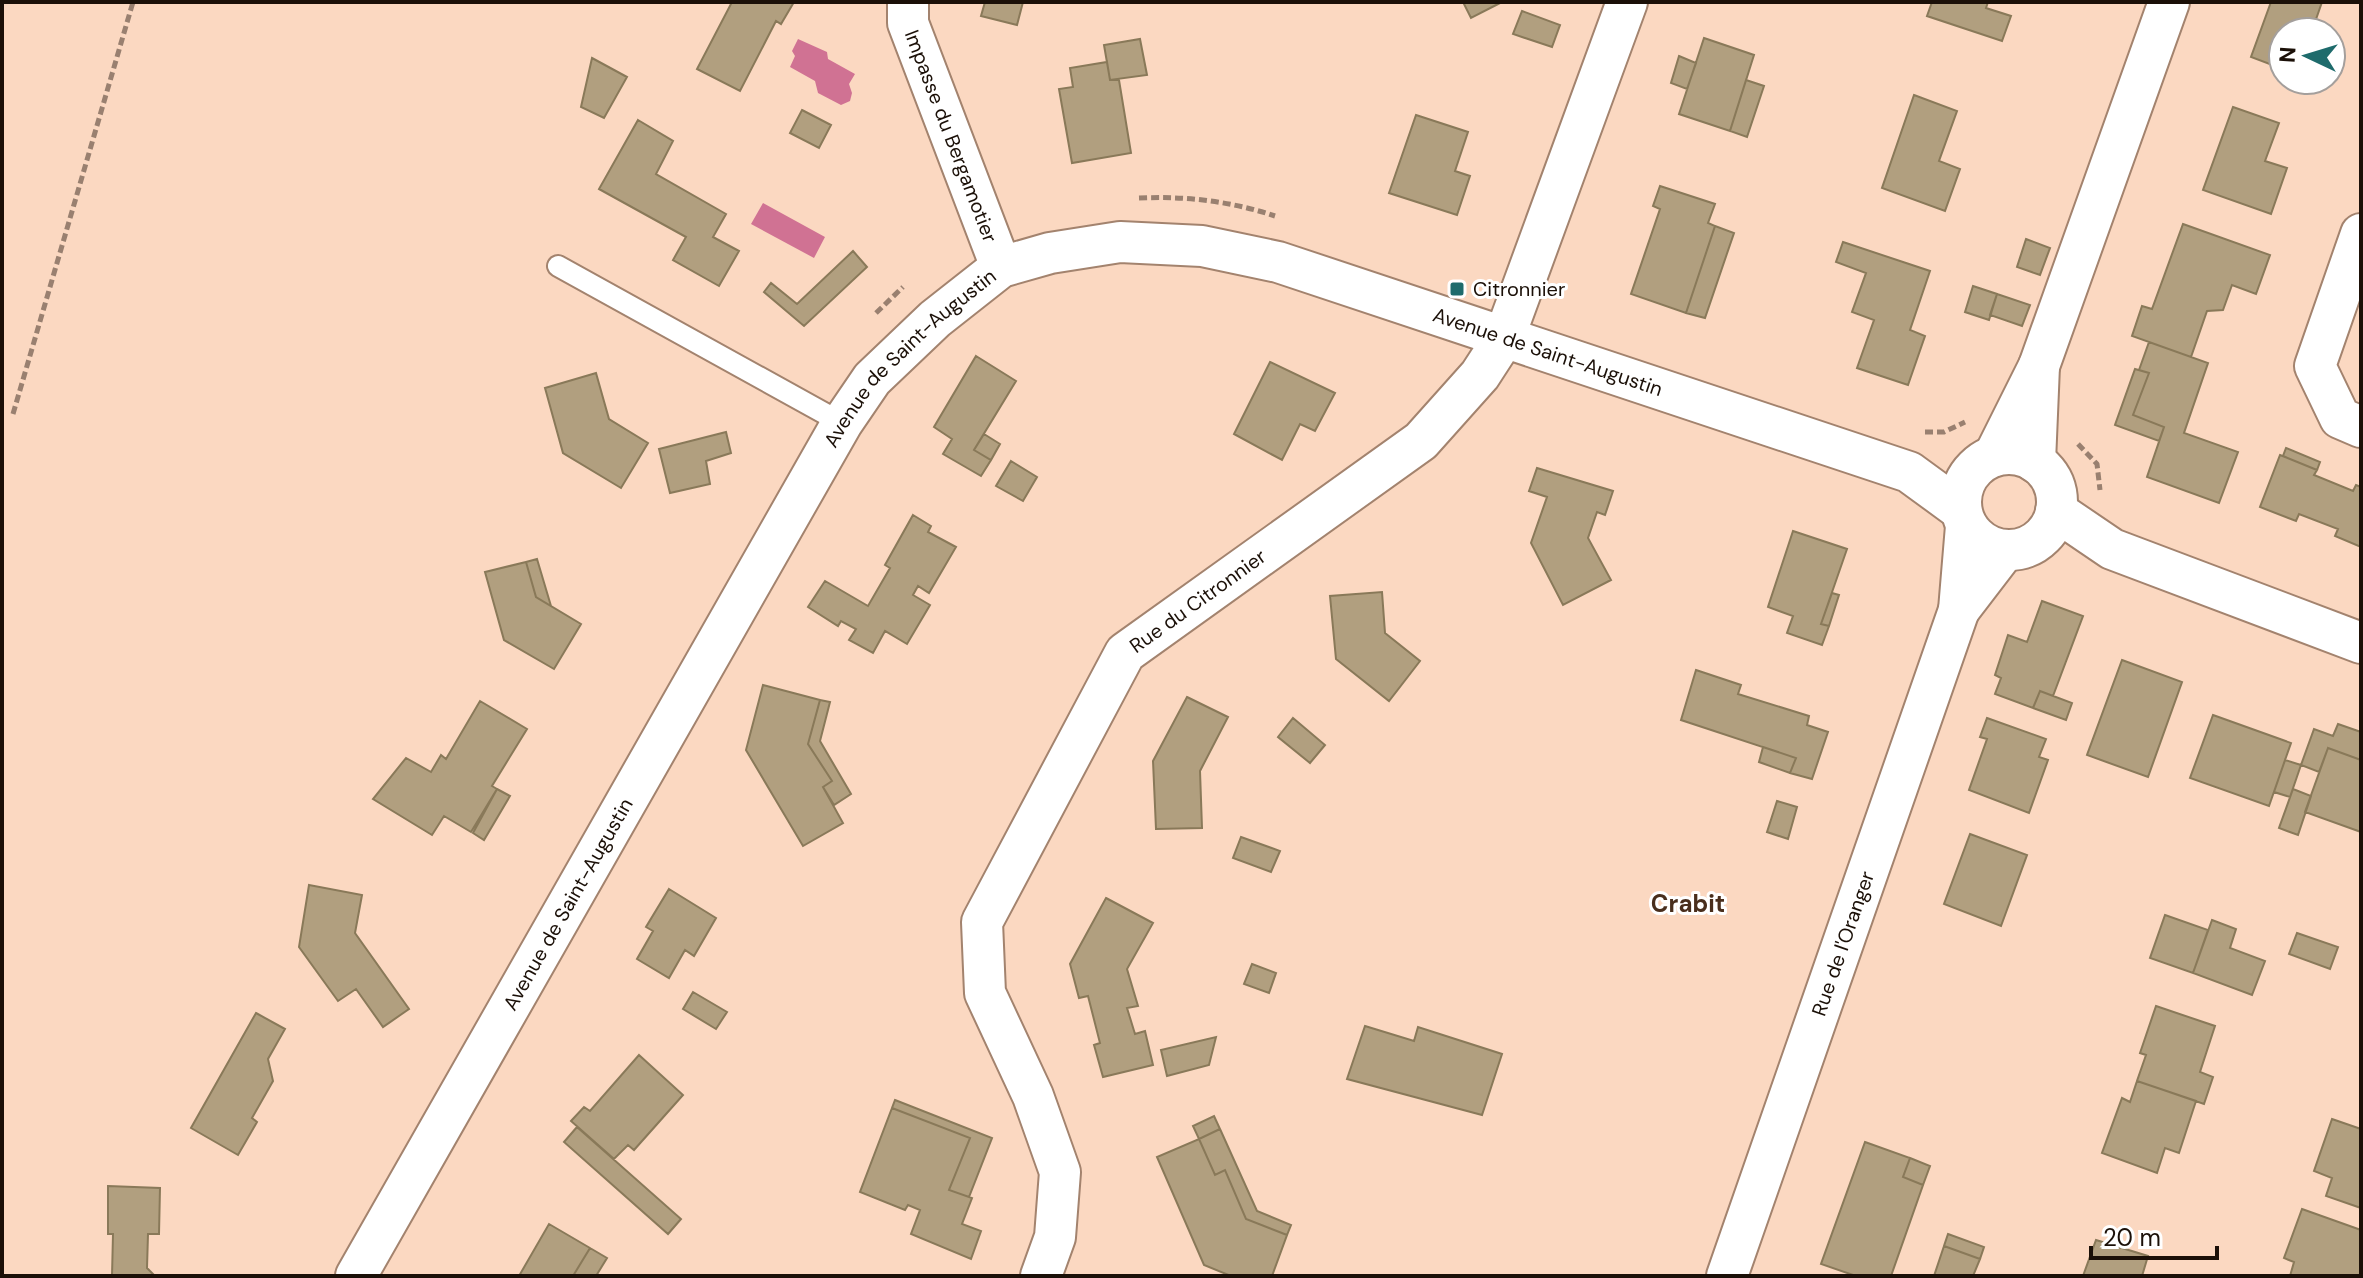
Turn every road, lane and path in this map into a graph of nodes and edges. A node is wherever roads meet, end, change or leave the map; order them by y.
1 (133, 2) edge
2 (908, 2) edge
3 (1627, 2) edge
4 (2169, 2) edge
5 (1123, 199) dead end
6 (1280, 217) dead end
7 (2361, 234) edge
8 (558, 266) dead end
9 (1001, 267) junction
10 (906, 286) dead end
11 (872, 318) dead end
12 (1504, 338) junction
13 (13, 414) dead end
14 (842, 423) junction
15 (2361, 427) edge
16 (1916, 432) dead end
17 (2010, 448) junction
18 (1909, 472) junction
19 (2101, 498) dead end
20 (1964, 518) junction
21 (2033, 534) junction
22 (1959, 610) junction
23 (2361, 643) edge
24 (356, 1276) edge
25 (1041, 1276) edge
26 (1727, 1276) edge

1 - 13 path
2 - 9 street, Impasse du Bergamotier
3 - 12 street, Rue du Citronnier
4 - 17 street
5 - 6 path
7 - 15 street
8 - 14 lane
9 - 12 street, Avenue de Saint-Augustin
9 - 14 street, Avenue de Saint-Augustin
10 - 11 path
12 - 18 street, Avenue de Saint-Augustin
12 - 25 street, Rue du Citronnier
14 - 24 street, Avenue de Saint-Augustin
16 - 17 path
17 - 18 street, Avenue de Saint-Augustin
17 - 19 path
17 - 20 street
17 - 21 street
18 - 20 street, Avenue de Saint-Augustin
20 - 21 street
20 - 22 street, Rue de l'Oranger
21 - 22 street, Rue de l'Oranger
21 - 23 street
22 - 26 street, Rue de l'Oranger

